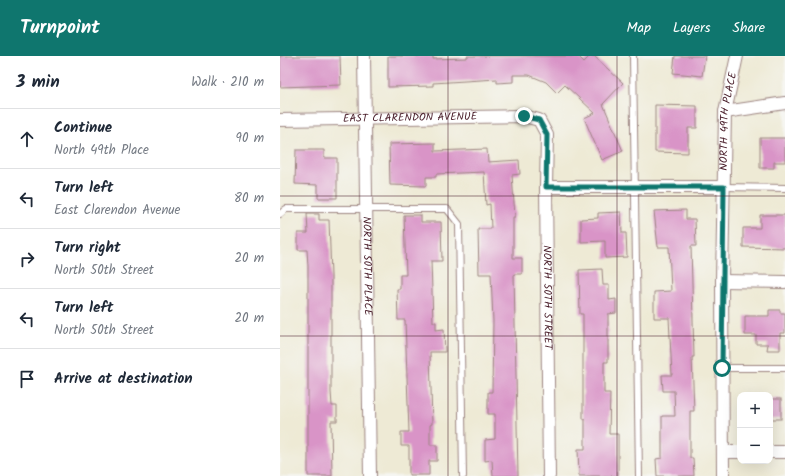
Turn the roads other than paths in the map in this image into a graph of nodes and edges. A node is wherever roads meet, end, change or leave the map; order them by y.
1 (364, 56) edge
2 (634, 56) edge
3 (737, 56) edge
4 (785, 103) edge
5 (725, 112) junction
6 (365, 118) junction
7 (280, 120) edge
8 (539, 120) joint
9 (634, 186) junction
10 (546, 187) junction
11 (724, 187) junction
12 (785, 188) edge
13 (366, 210) junction
14 (280, 214) edge
15 (722, 281) junction
16 (785, 282) edge
17 (722, 368) junction
18 (785, 368) edge
19 (723, 452) junction
20 (737, 452) edge
21 (773, 452) edge
22 (785, 452) edge
23 (370, 476) edge
24 (463, 476) edge
25 (549, 476) edge
26 (639, 476) edge
27 (723, 476) edge

1 - 6 street, NORTH 50TH PLACE
2 - 9 lane
3 - 5 street, NORTH 49TH PLACE
4 - 5 street
5 - 11 street, NORTH 49TH PLACE
6 - 7 street, EAST CLARENDON AVENUE
6 - 8 street, EAST CLARENDON AVENUE
6 - 13 street, NORTH 50TH PLACE
8 - 10 street, NORTH 50TH STREET
9 - 10 street
9 - 11 street
9 - 26 lane
10 - 25 street, NORTH 50TH STREET
11 - 12 lane
11 - 15 street, NORTH 49TH PLACE
13 - 14 lane
13 - 23 street, NORTH 50TH PLACE
13 - 24 lane
15 - 16 street
15 - 17 street, NORTH 49TH PLACE
17 - 18 lane
17 - 19 street, NORTH 49TH PLACE
19 - 20 street
19 - 27 street, NORTH 49TH PLACE
21 - 22 street

